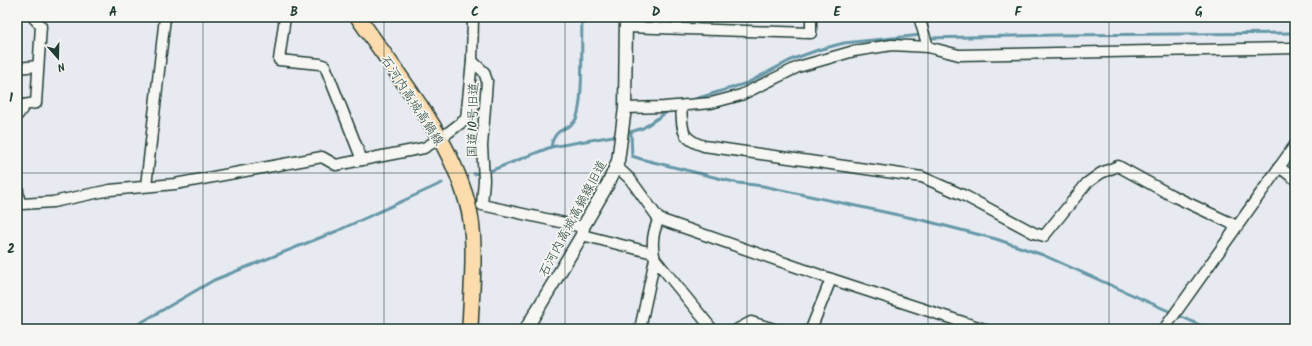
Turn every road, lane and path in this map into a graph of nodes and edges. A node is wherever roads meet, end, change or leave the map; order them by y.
1 (33, 17) edge
2 (165, 17) edge
3 (285, 17) edge
4 (358, 17) edge
5 (473, 17) edge
6 (811, 17) edge
7 (919, 17) edge
8 (626, 22) edge
9 (928, 47) junction
10 (1295, 48) edge
11 (472, 61) junction
12 (38, 66) junction
13 (17, 68) edge
14 (21, 105) edge
15 (681, 106) junction
16 (625, 108) junction
17 (17, 116) edge
18 (441, 138) junction
19 (1295, 145) edge
20 (362, 160) junction
21 (616, 166) junction
22 (1279, 167) junction
23 (1295, 180) edge
24 (17, 183) edge
25 (146, 186) junction
26 (659, 219) junction
27 (1237, 226) junction
28 (582, 231) junction
29 (654, 256) junction
30 (831, 279) junction
31 (641, 328) edge
32 (470, 329) edge
33 (526, 329) edge
34 (712, 329) edge
35 (738, 329) edge
36 (774, 329) edge
37 (811, 329) edge
38 (984, 329) edge
39 (1164, 329) edge

1 - 12 street
2 - 25 street
3 - 20 street
4 - 18 main road, 石河内高城高鍋線
5 - 11 street
6 - 8 street
7 - 9 street
8 - 16 street, 石河内高城高鍋線旧道
9 - 10 street
9 - 15 street
11 - 18 street
11 - 28 street, 国道10号旧道
12 - 13 street
12 - 14 street
14 - 17 street
15 - 16 street
15 - 27 street
16 - 21 street, 石河内高城高鍋線旧道
18 - 20 street
18 - 32 main road, 石河内高城高鍋線
19 - 22 street
20 - 25 street
21 - 26 street
21 - 28 street, 石河内高城高鍋線旧道
22 - 23 street
22 - 27 street
24 - 25 street
26 - 29 street
26 - 30 street
27 - 39 street
28 - 29 street
28 - 33 street, 石河内高城高鍋線旧道
29 - 31 street
29 - 34 street
30 - 37 street
30 - 38 street
35 - 36 street

